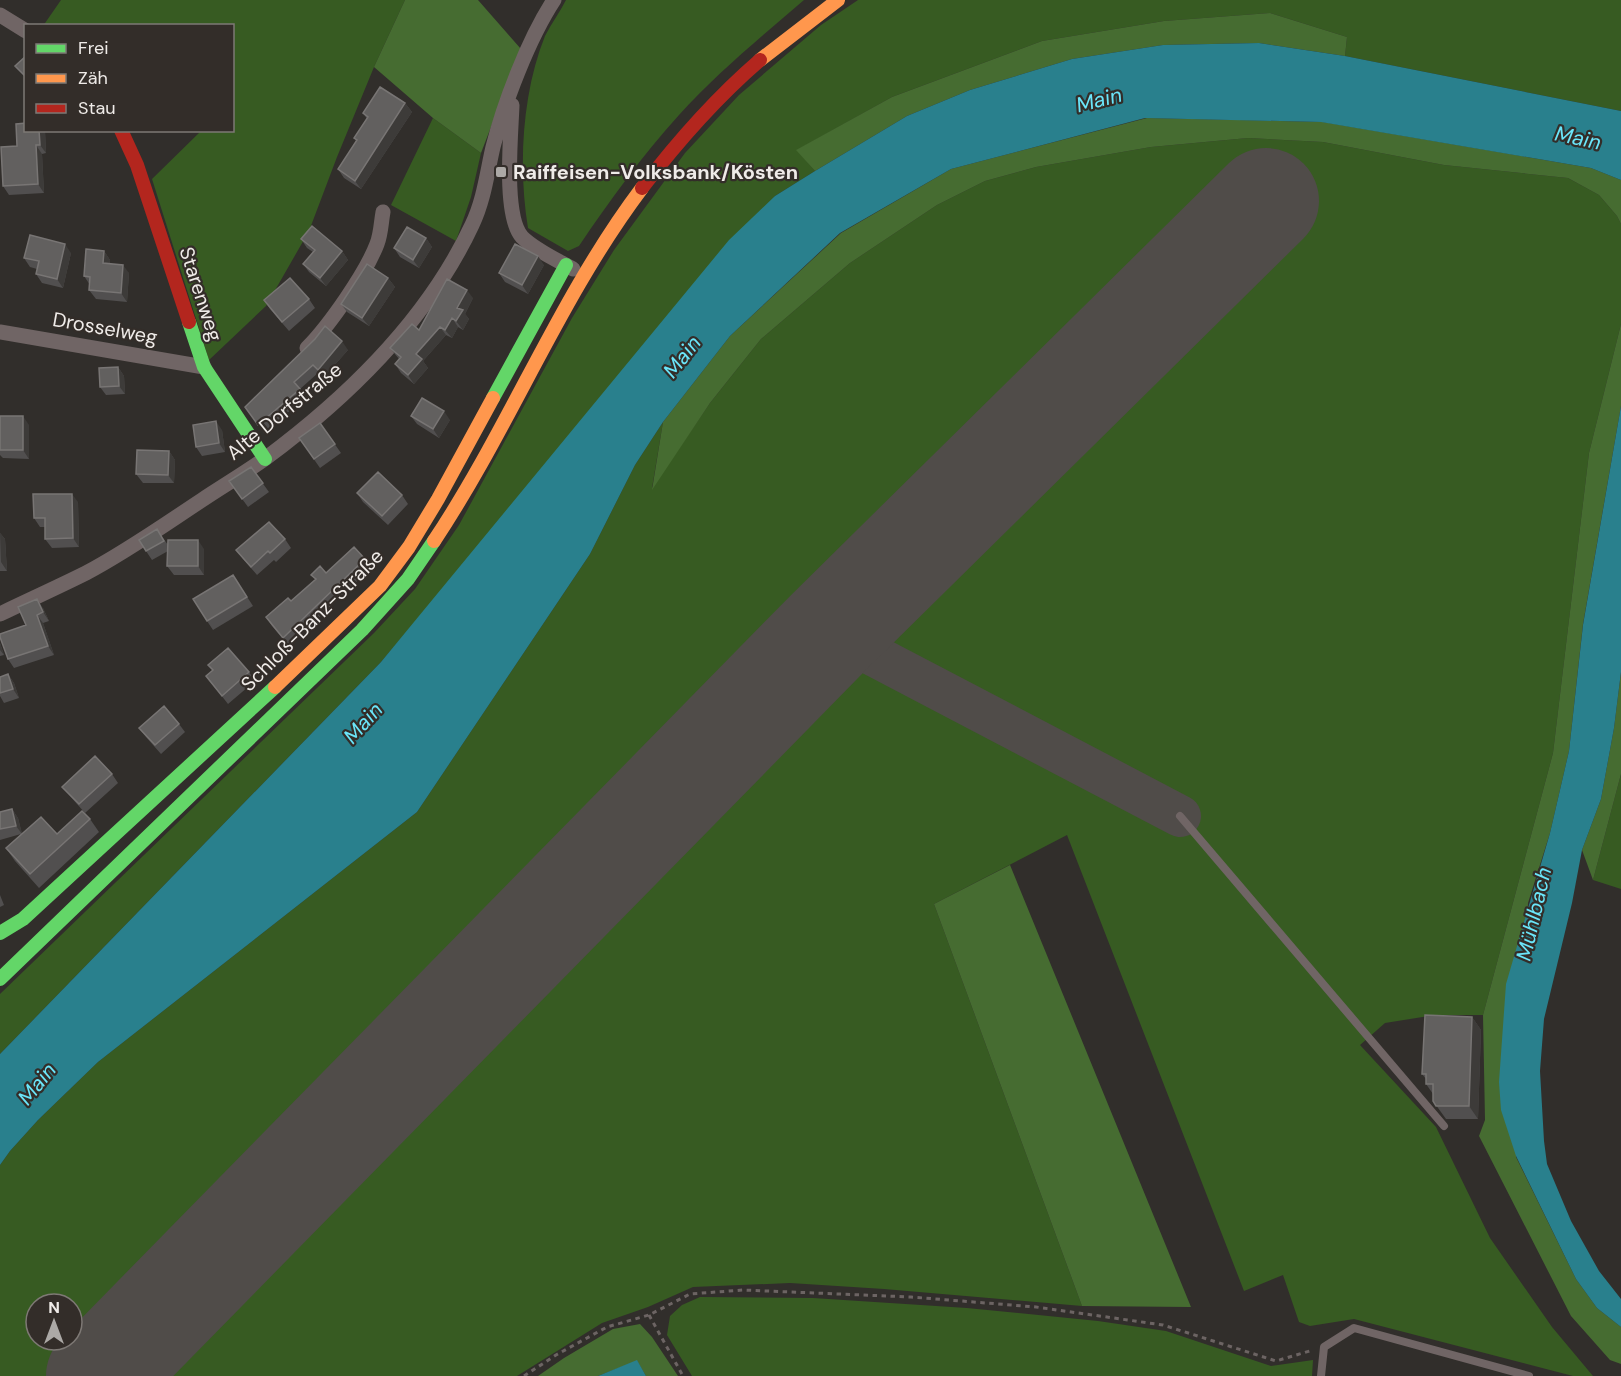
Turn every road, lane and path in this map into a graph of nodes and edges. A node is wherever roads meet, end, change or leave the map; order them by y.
1 (554, 0) edge
2 (838, 0) edge
3 (0, 15) edge
4 (24, 30) edge
5 (513, 89) junction
6 (122, 132) edge
7 (383, 212) dead end
8 (566, 265) junction
9 (584, 275) junction
10 (0, 332) edge
11 (299, 355) edge
12 (204, 367) junction
13 (265, 459) junction
14 (0, 614) edge
15 (1180, 816) dead end
16 (0, 933) edge
17 (0, 979) edge
18 (1444, 1126) dead end
19 (649, 1315) junction
20 (1324, 1347) junction
21 (524, 1376) edge
22 (683, 1376) edge
23 (1321, 1376) edge
24 (1528, 1376) edge

1 - 5 street, Alte Dorfstraße
2 - 9 street
3 - 4 street
5 - 8 street
5 - 13 street, Alte Dorfstraße
6 - 12 street, Starenweg
7 - 11 street
8 - 9 street
8 - 16 street, Schloß-Banz-Straße
9 - 17 street
10 - 12 street, Drosselweg
12 - 13 street, Starenweg
13 - 14 street, Alte Dorfstraße
15 - 18 lane
19 - 20 path
19 - 21 path
19 - 22 path
20 - 23 lane
20 - 24 lane

